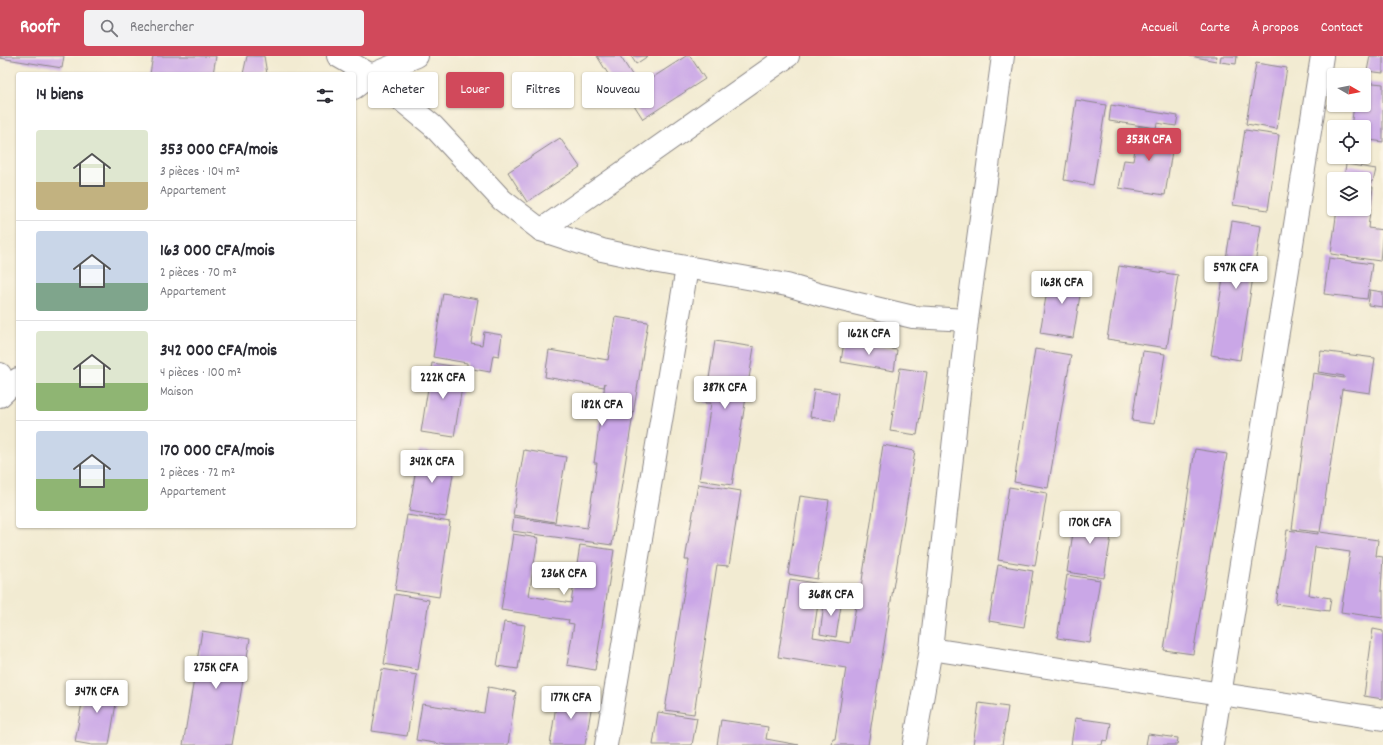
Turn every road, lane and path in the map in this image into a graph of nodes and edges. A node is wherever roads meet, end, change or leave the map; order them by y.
1 (338, 56) edge
2 (417, 56) edge
3 (788, 56) edge
4 (1003, 56) edge
5 (1322, 56) edge
6 (378, 72) edge
7 (368, 73) edge
8 (368, 77) edge
9 (356, 86) edge
10 (411, 108) edge
11 (541, 230) junction
12 (688, 268) junction
13 (967, 320) junction
14 (931, 649) junction
15 (1220, 694) junction
16 (1383, 719) edge
17 (606, 745) edge
18 (914, 745) edge
19 (1212, 745) edge

1 - 7 street
2 - 6 street
3 - 11 street
4 - 13 street
5 - 15 street
8 - 9 street
10 - 11 street
11 - 12 street
12 - 13 street
12 - 17 street
13 - 14 street
14 - 15 street
14 - 18 street
15 - 16 street
15 - 19 street

